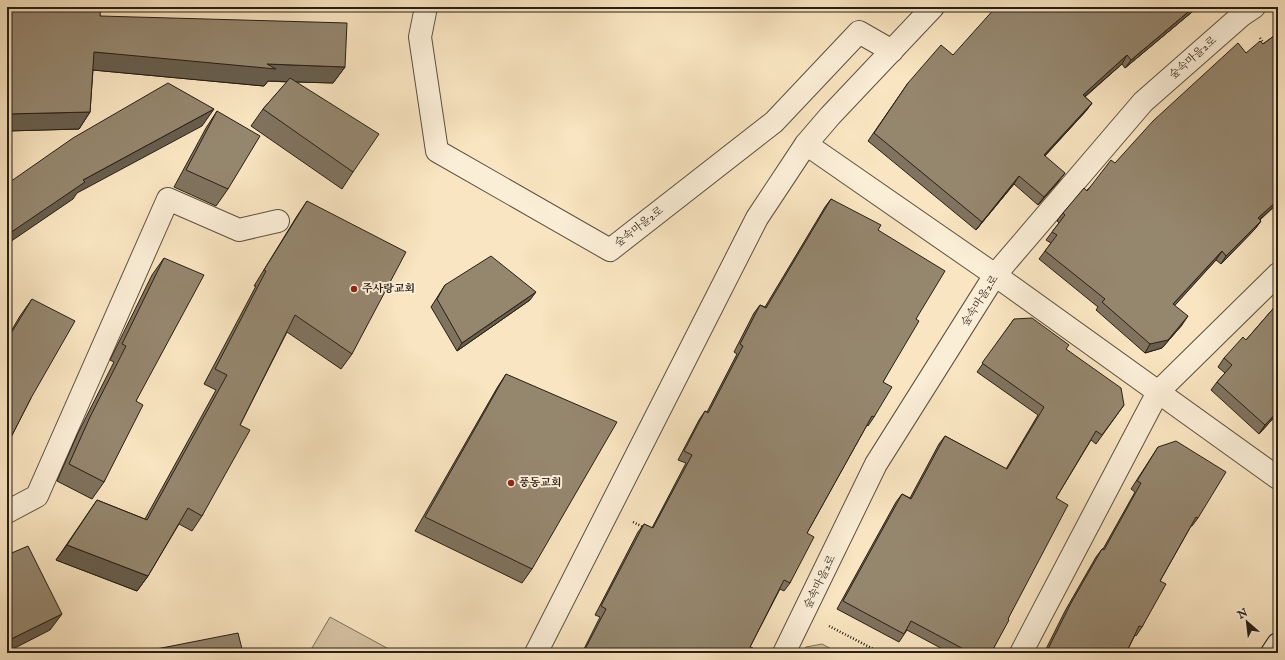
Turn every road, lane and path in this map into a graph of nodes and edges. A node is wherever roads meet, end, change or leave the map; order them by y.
1 (426, 7) edge
2 (933, 7) edge
3 (1254, 7) edge
4 (1260, 38) dead end
5 (1269, 50) edge
6 (892, 51) junction
7 (806, 144) junction
8 (278, 221) dead end
9 (1278, 274) edge
10 (995, 275) junction
11 (1158, 392) junction
12 (1278, 478) edge
13 (7, 512) edge
14 (632, 522) dead end
15 (646, 529) edge
16 (805, 613) junction
17 (1278, 644) edge
18 (536, 653) edge
19 (784, 653) edge
20 (881, 653) edge
21 (1021, 653) edge
22 (1272, 653) edge

1 - 6 street, 숲속마을2로
2 - 6 street
3 - 10 street, 숲속마을2로
4 - 5 path
6 - 7 street
7 - 10 street
7 - 18 street
8 - 13 street
9 - 11 street
10 - 11 street
10 - 16 street, 숲속마을2로
11 - 12 street
11 - 21 street
14 - 15 path
16 - 19 street, 숲속마을2로
16 - 20 path
17 - 22 street

